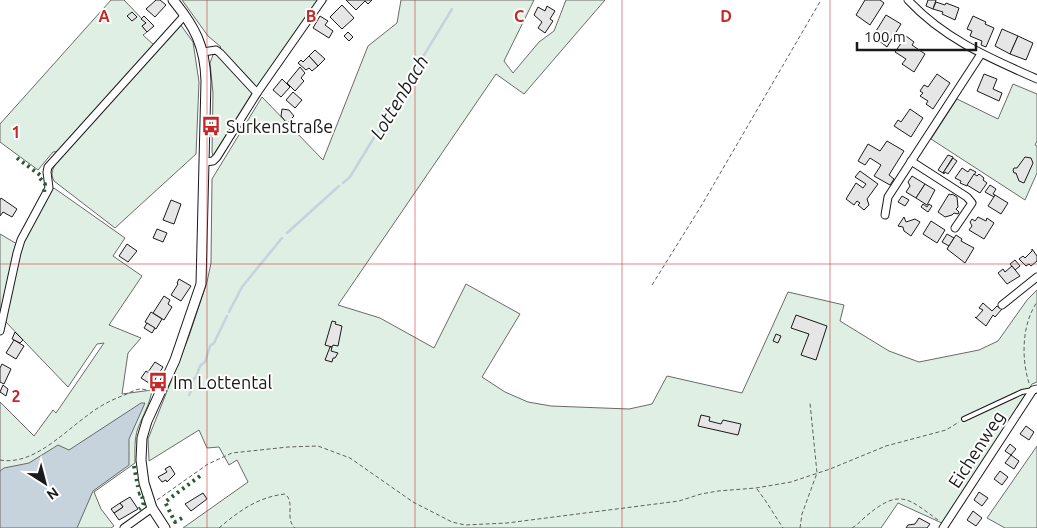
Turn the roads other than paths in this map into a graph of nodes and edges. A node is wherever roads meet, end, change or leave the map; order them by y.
1 (173, 0) edge
2 (322, 0) edge
3 (908, 0) edge
4 (185, 15) junction
5 (203, 52) junction
6 (981, 54) junction
7 (1037, 79) edge
8 (257, 94) junction
9 (911, 161) junction
10 (205, 162) junction
11 (885, 215) dead end
12 (955, 228) dead end
13 (1037, 277) edge
14 (1002, 305) dead end
15 (0, 331) edge
16 (1035, 390) edge
17 (964, 420) road end
18 (152, 508) junction
19 (944, 526) edge
20 (124, 528) edge
21 (165, 528) edge

1 - 4 street
2 - 8 street
3 - 6 street
4 - 5 street
4 - 15 street
5 - 8 street
5 - 10 street
6 - 7 street
6 - 9 street
8 - 10 street
9 - 11 street
9 - 12 street
10 - 18 street
13 - 14 street
16 - 17 lane
16 - 19 street, Eichenweg
18 - 20 street
18 - 21 street

